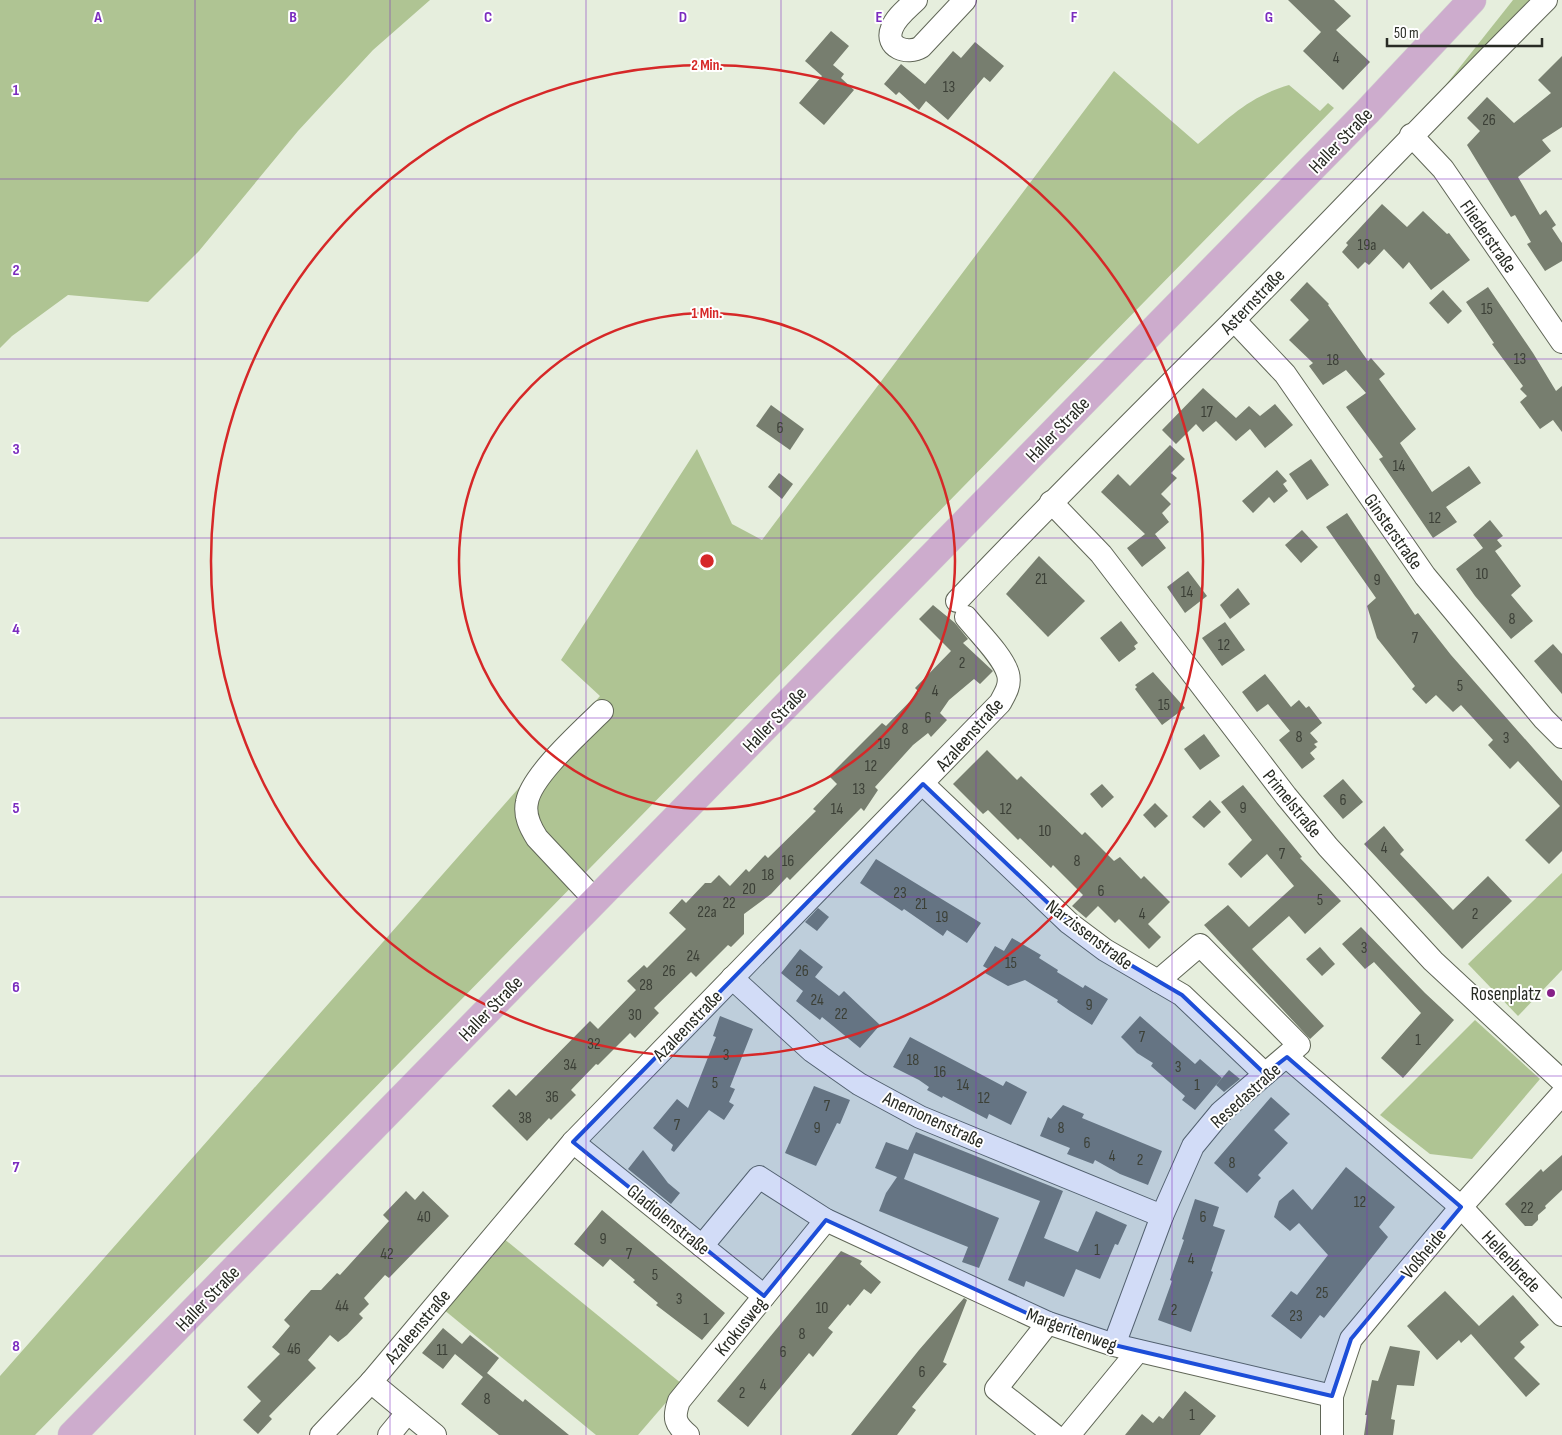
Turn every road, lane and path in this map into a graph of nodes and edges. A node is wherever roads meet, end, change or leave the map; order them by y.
1 (916, 0) edge
2 (965, 0) edge
3 (1472, 0) edge
4 (1546, 0) edge
5 (1411, 135) junction
6 (1234, 320) junction
7 (1562, 342) edge
8 (1051, 502) junction
9 (962, 609) joint
10 (602, 711) dead end
11 (1562, 737) edge
12 (923, 784) junction
13 (596, 901) junction
14 (732, 978) junction
15 (1158, 981) junction
16 (1287, 1057) junction
17 (1266, 1074) junction
18 (1562, 1081) edge
19 (1562, 1094) edge
20 (573, 1142) junction
21 (1461, 1207) junction
22 (1162, 1216) junction
23 (826, 1220) junction
24 (702, 1246) junction
25 (764, 1296) junction
26 (1562, 1315) edge
27 (1048, 1323) junction
28 (1114, 1345) junction
29 (1138, 1351) junction
30 (371, 1382) junction
31 (1332, 1396) junction
32 (408, 1413) junction
33 (72, 1435) edge
34 (321, 1435) edge
35 (389, 1435) edge
36 (434, 1435) edge
37 (688, 1435) edge
38 (1054, 1435) edge
39 (1069, 1435) edge
40 (1332, 1435) edge

1 - 2 street
3 - 13 main road, Haller Straße
4 - 5 street, Asternstraße
5 - 6 street, Asternstraße
5 - 7 street, Fliederstraße
6 - 8 street, Asternstraße
6 - 11 street, Ginsterstraße
8 - 9 street, Asternstraße
8 - 18 street, Primelstraße
9 - 12 street, Azaleenstraße
10 - 13 street
12 - 14 street, Azaleenstraße
12 - 15 street, Narzissenstraße
13 - 33 main road, Haller Straße
14 - 20 street, Azaleenstraße
14 - 22 street, Anemonenstraße
15 - 16 street
15 - 17 street, Narzissenstraße
16 - 17 street, Resedastraße
16 - 21 street, Resedastraße
17 - 22 street, Resedastraße
19 - 21 street, Voßheide
20 - 24 street, Gladiolenstraße
20 - 30 street, Azaleenstraße
21 - 26 street, Hellenbrede
21 - 31 street, Voßheide
22 - 28 street, Resedastraße
23 - 24 street, Margeritenweg
23 - 25 street, Krokusweg
23 - 27 street, Margeritenweg
24 - 25 street, Gladiolenstraße
25 - 37 street, Krokusweg
27 - 28 street, Margeritenweg
27 - 38 street
28 - 29 street, Margeritenweg
29 - 31 street, Margeritenweg
29 - 39 street
30 - 32 street
30 - 34 street, Azaleenstraße
31 - 40 street, Voßheide
32 - 35 street
32 - 36 street

